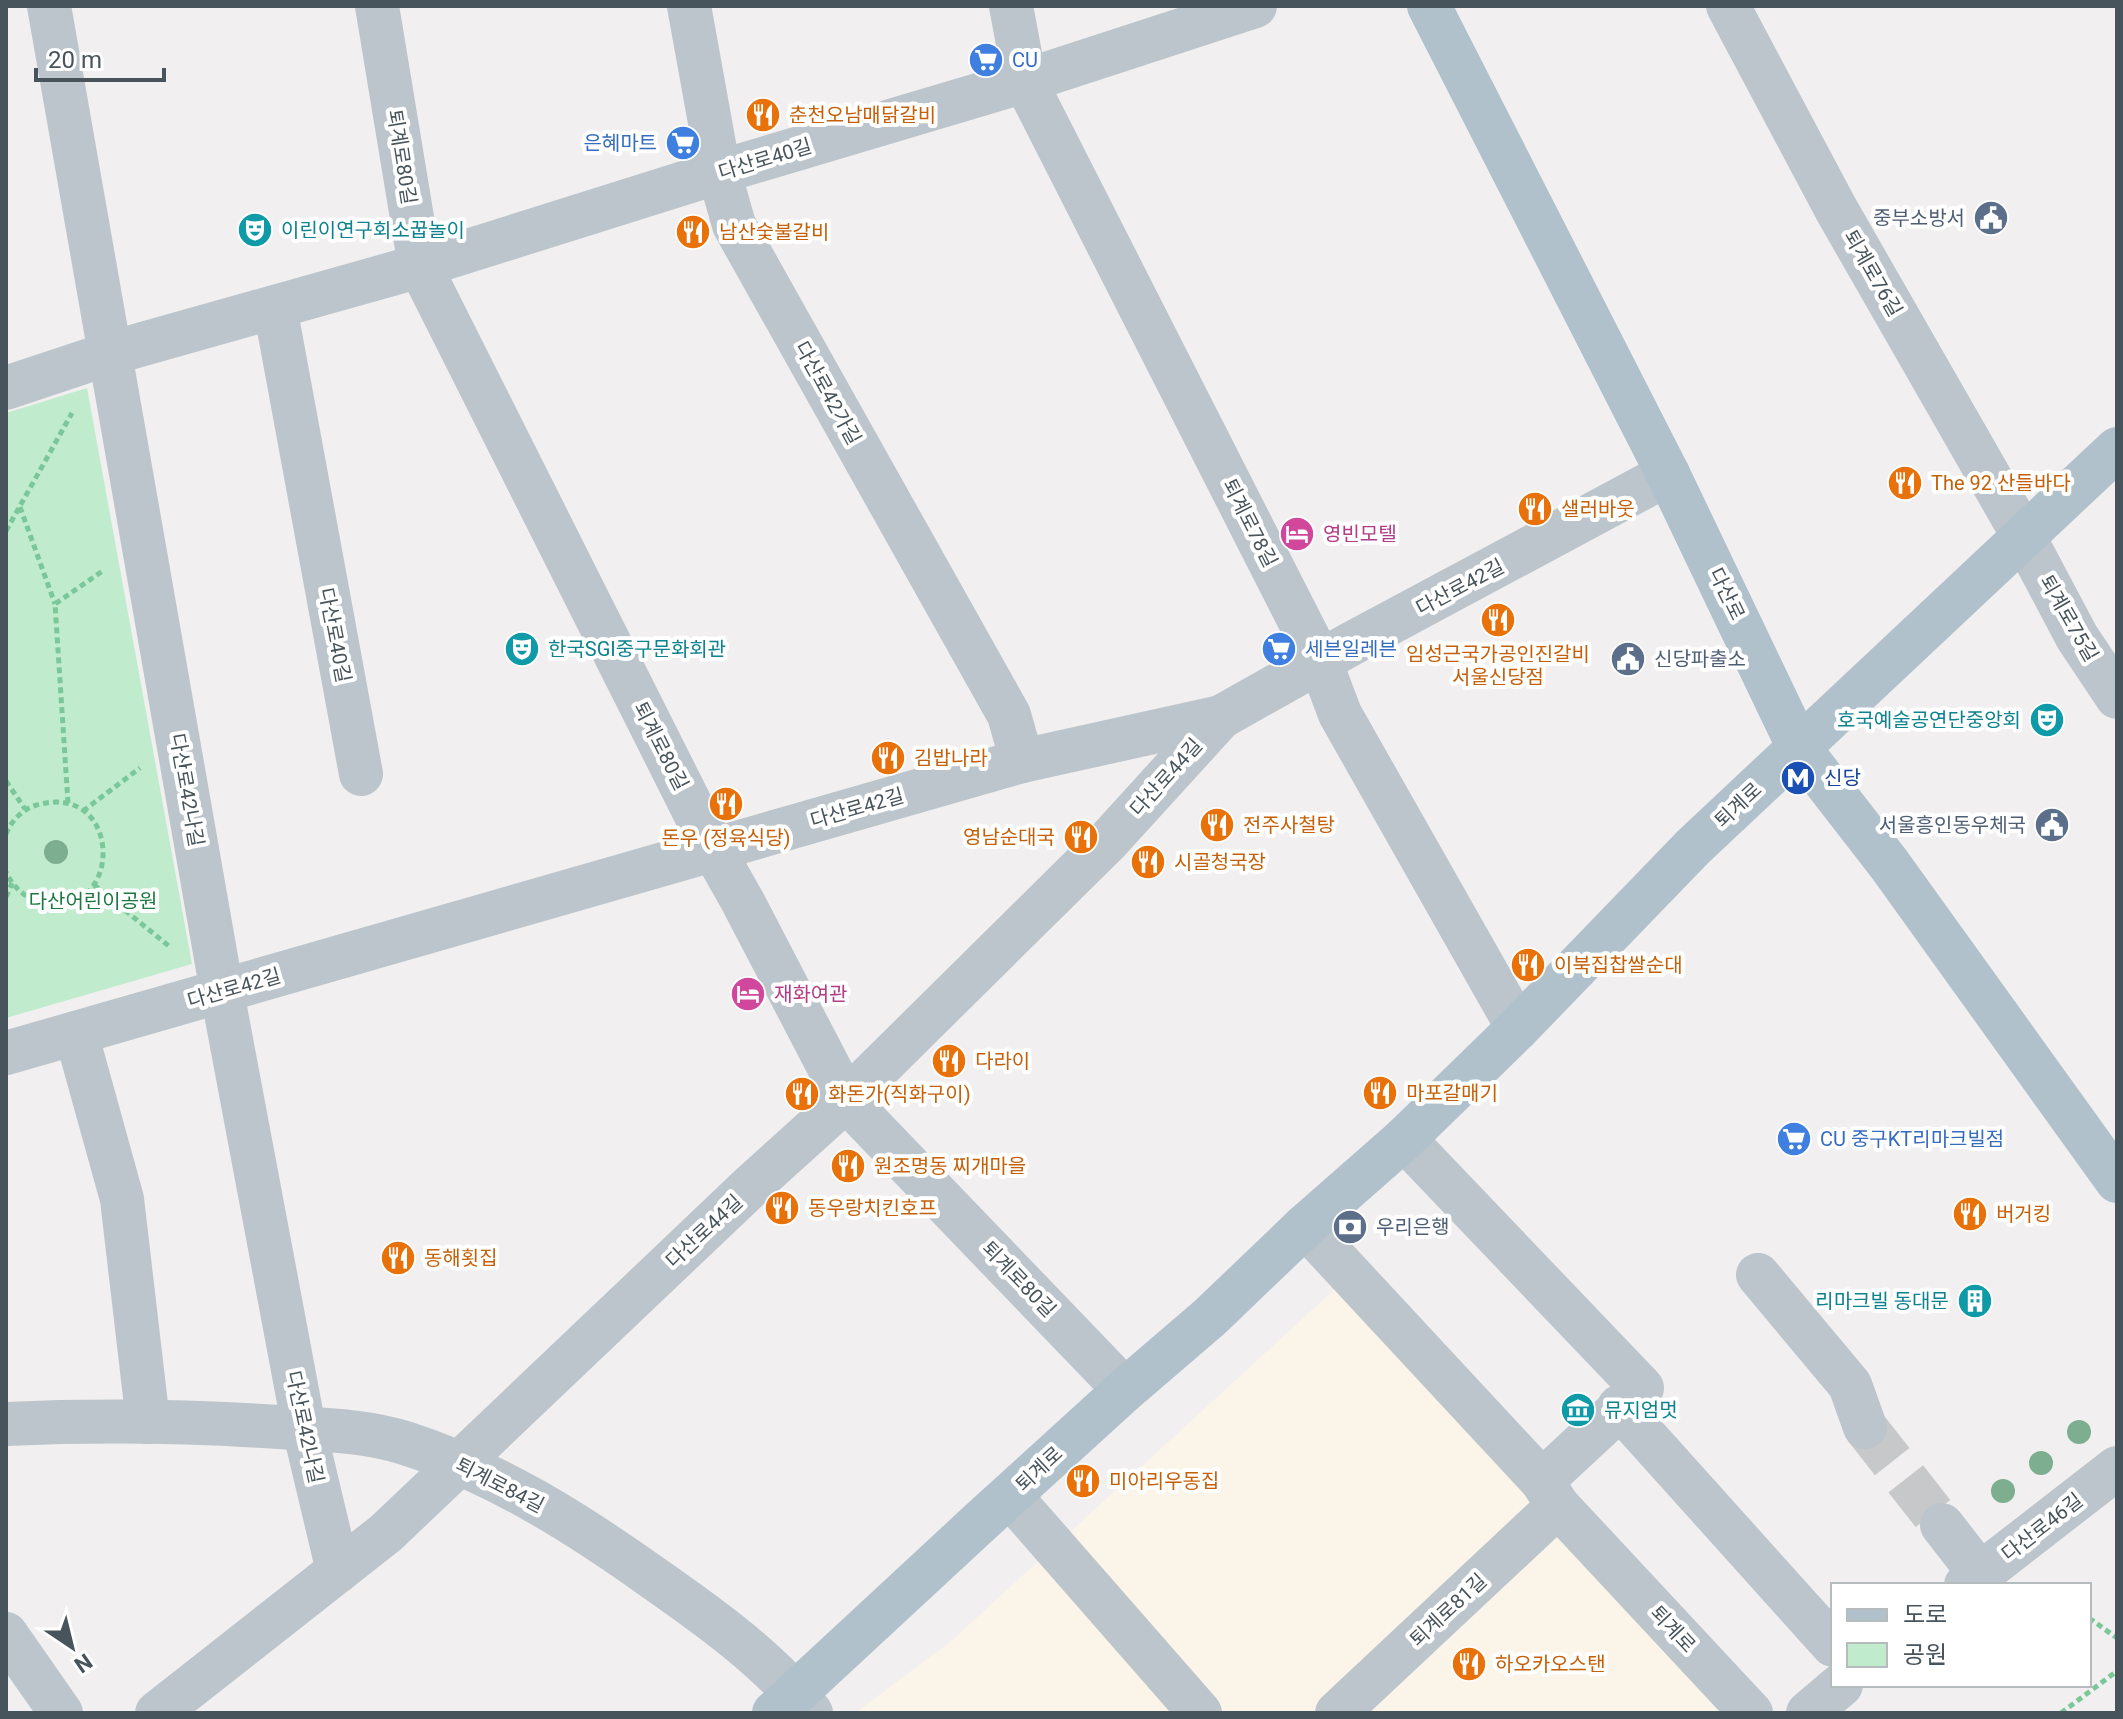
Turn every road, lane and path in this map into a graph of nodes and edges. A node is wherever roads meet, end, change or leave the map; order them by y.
1 (49, 6) edge
2 (377, 6) edge
3 (689, 6) edge
4 (1011, 6) edge
5 (1255, 6) edge
6 (1429, 6) edge
7 (1728, 6) edge
8 (1025, 81) junction
9 (719, 172) junction
10 (420, 266) junction
11 (275, 307) junction
12 (111, 353) junction
13 (6, 388) edge
14 (2117, 449) edge
15 (1668, 474) junction
16 (20, 507) junction
17 (6, 531) edge
18 (2024, 537) junction
19 (144, 543) junction
20 (55, 604) junction
21 (1320, 661) junction
22 (2117, 697) edge
23 (1221, 717) junction
24 (178, 738) junction
25 (1799, 748) junction
26 (1022, 761) junction
27 (361, 774) dead end
28 (6, 781) edge
29 (68, 803) junction
30 (25, 809) junction
31 (83, 811) junction
32 (6, 834) edge
33 (713, 849) junction
34 (6, 872) edge
35 (12, 882) junction
36 (93, 885) junction
37 (6, 897) edge
38 (222, 992) junction
39 (1518, 1028) junction
40 (76, 1033) junction
41 (6, 1053) edge
42 (846, 1100) junction
43 (1404, 1139) junction
44 (2117, 1181) edge
45 (1305, 1226) junction
46 (1758, 1275) dead end
47 (1125, 1390) junction
48 (1631, 1398) junction
49 (148, 1422) junction
50 (6, 1424) edge
51 (304, 1428) junction
52 (1857, 1433) tunnel mouth
53 (460, 1462) junction
54 (2117, 1468) edge
55 (1550, 1494) junction
56 (1010, 1496) junction
57 (1933, 1531) tunnel mouth
58 (338, 1571) junction
59 (1970, 1581) edge
60 (2091, 1619) edge
61 (6, 1634) edge
62 (2117, 1638) edge
63 (1831, 1643) edge
64 (2117, 1671) edge
65 (794, 1706) edge
66 (61, 1713) edge
67 (157, 1713) edge
68 (1200, 1713) edge
69 (1337, 1713) edge
70 (1751, 1713) edge
71 (2061, 1713) edge

1 - 12 street, 다산로42나길
2 - 10 street, 퇴계로80길
3 - 9 street, 다산로42가길
4 - 8 street, 퇴계로78길
5 - 8 street, 다산로40길
6 - 15 main road, 다산로
7 - 18 street, 퇴계로76길
8 - 9 street, 다산로40길
8 - 21 street, 퇴계로78길
9 - 10 street, 다산로40길
9 - 26 street, 다산로42가길
10 - 11 street, 다산로40길
10 - 33 street, 퇴계로80길
11 - 12 street, 다산로40길
11 - 27 street, 다산로40길
12 - 13 street, 다산로40길
12 - 16 path
12 - 19 street, 다산로42나길
14 - 18 main road, 퇴계로
15 - 21 street, 다산로42길
15 - 25 main road, 다산로
16 - 17 path
16 - 20 path
18 - 22 street, 퇴계로75길
18 - 25 main road, 퇴계로
19 - 20 path
19 - 24 street, 다산로42나길
20 - 29 path
21 - 23 street, 다산로42길
21 - 39 street, 퇴계로78길
23 - 26 street, 다산로42길
23 - 42 street, 다산로44길
24 - 31 path
24 - 38 street, 다산로42나길
25 - 39 main road, 퇴계로
25 - 44 main road, 다산로
26 - 33 street, 다산로42길
28 - 30 path
29 - 30 path
29 - 31 path
30 - 32 path
31 - 36 path
33 - 38 street, 다산로42길
33 - 42 street, 퇴계로80길
34 - 35 path
35 - 36 path
35 - 37 path
36 - 38 path
38 - 40 street, 다산로42길
38 - 51 street, 다산로42나길
39 - 43 main road, 퇴계로
40 - 41 street, 다산로42길
40 - 49 street
42 - 47 street, 퇴계로80길
42 - 53 street, 다산로44길
43 - 45 main road, 퇴계로
43 - 48 street
45 - 47 main road, 퇴계로
45 - 55 street, 퇴계로
46 - 52 street
47 - 56 main road, 퇴계로
48 - 55 street, 퇴계로81길
48 - 63 street
49 - 50 street, 퇴계로84길
49 - 51 street, 퇴계로84길
51 - 53 street, 퇴계로84길
51 - 58 street, 다산로42나길
53 - 58 street, 다산로44길
53 - 65 street, 퇴계로84길
54 - 59 street, 다산로46길
55 - 69 street, 퇴계로81길
55 - 70 street, 퇴계로
56 - 65 main road, 퇴계로
56 - 68 street
57 - 59 street
58 - 67 street, 다산로44길
60 - 62 path
61 - 66 street
64 - 71 path

